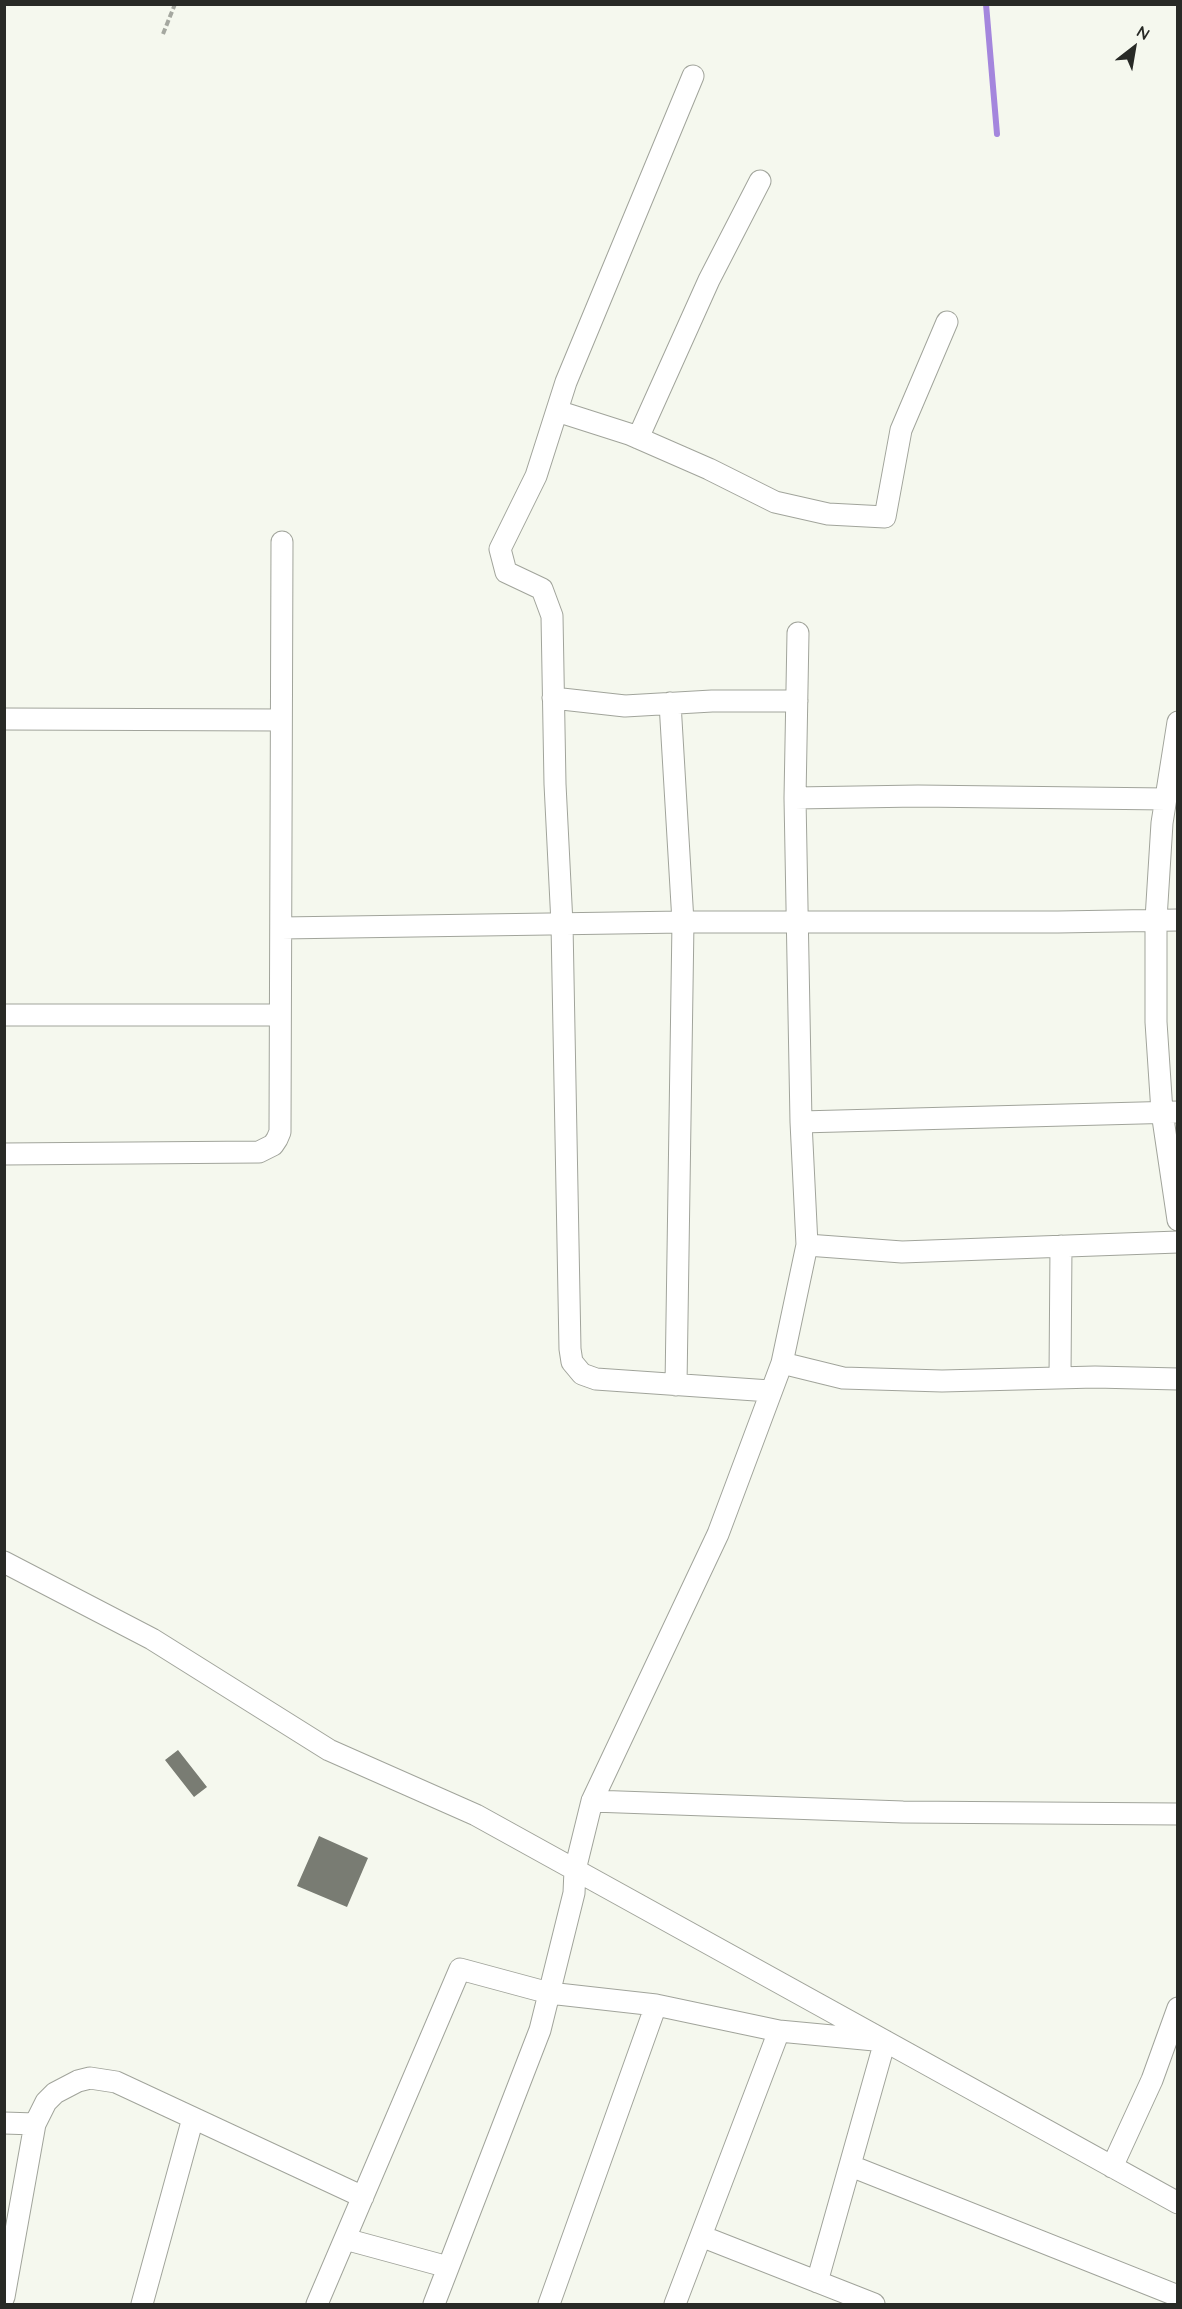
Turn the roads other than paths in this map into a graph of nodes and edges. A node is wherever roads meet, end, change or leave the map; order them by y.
1 (693, 76) dead end
2 (760, 181) dead end
3 (947, 322) dead end
4 (557, 411) junction
5 (638, 438) junction
6 (282, 542) dead end
7 (798, 633) dead end
8 (554, 698) junction
9 (797, 701) junction
10 (670, 704) junction
11 (4, 718) edge
12 (281, 720) junction
13 (1178, 722) edge
14 (795, 798) junction
15 (1166, 799) junction
16 (1156, 919) junction
17 (1178, 920) edge
18 (682, 922) junction
19 (799, 923) junction
20 (562, 924) junction
21 (280, 928) junction
22 (4, 1015) edge
23 (280, 1015) junction
24 (1170, 1112) edge
25 (801, 1122) junction
26 (4, 1154) edge
27 (1178, 1220) edge
28 (1178, 1242) edge
29 (807, 1245) junction
30 (1061, 1246) junction
31 (782, 1363) junction
32 (1060, 1377) junction
33 (1178, 1379) edge
34 (676, 1385) junction
35 (770, 1391) junction
36 (4, 1562) edge
37 (592, 1801) junction
38 (1178, 1814) edge
39 (575, 1870) junction
40 (549, 1993) junction
41 (656, 2006) junction
42 (1178, 2008) edge
43 (779, 2031) junction
44 (885, 2042) junction
45 (193, 2118) junction
46 (4, 2123) edge
47 (35, 2124) junction
48 (851, 2166) junction
49 (1112, 2167) junction
50 (363, 2197) junction
51 (1178, 2203) edge
52 (701, 2236) junction
53 (345, 2239) junction
54 (448, 2267) junction
55 (817, 2282) junction
56 (1178, 2296) edge
57 (4, 2297) edge
58 (142, 2304) edge
59 (317, 2304) edge
60 (434, 2304) edge
61 (549, 2304) edge
62 (675, 2304) edge
63 (874, 2304) edge

1 - 4 street
2 - 5 street
3 - 5 street
4 - 5 street
4 - 8 street
6 - 12 street
7 - 9 street
8 - 10 street
8 - 20 street
9 - 10 street
9 - 14 street
10 - 18 street
11 - 12 street
12 - 21 street
13 - 15 street
14 - 15 street
14 - 19 street
15 - 16 street
16 - 17 street
16 - 19 street
16 - 24 street
18 - 19 street
18 - 20 street
18 - 34 street
19 - 25 street
20 - 21 street
20 - 34 street
21 - 23 street
22 - 23 street
23 - 26 street
24 - 25 street
24 - 27 street
25 - 29 street
28 - 30 street
29 - 30 street
29 - 31 street
30 - 32 street
31 - 32 street
31 - 35 street
32 - 33 street
34 - 35 street
35 - 37 street
36 - 39 street
37 - 38 street
37 - 39 street
39 - 40 street
39 - 44 street
40 - 41 street
40 - 50 street
40 - 54 street
41 - 43 street
41 - 61 street
42 - 49 street
43 - 44 street
43 - 52 street
44 - 48 street
44 - 49 street
45 - 47 street
45 - 50 street
45 - 58 street
46 - 47 street
47 - 57 street
48 - 55 street
48 - 56 street
49 - 51 street
50 - 53 street
52 - 55 street
52 - 62 street
53 - 54 street
53 - 59 street
54 - 60 street
55 - 63 street

